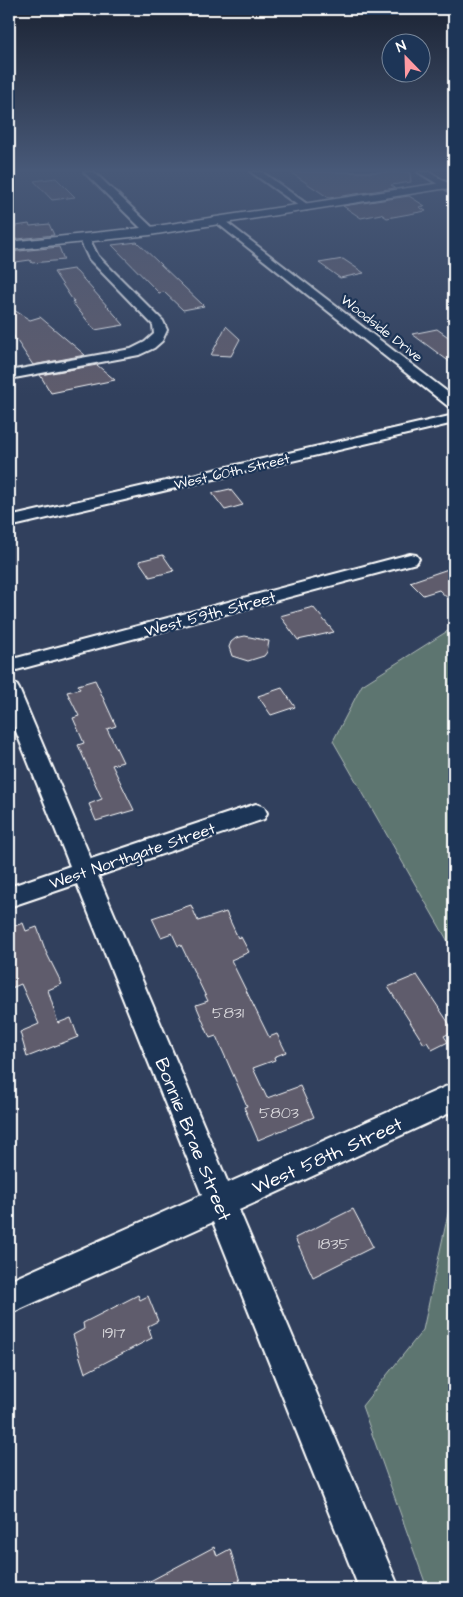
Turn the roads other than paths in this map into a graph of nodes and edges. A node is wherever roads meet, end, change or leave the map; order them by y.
1 (88, 247) edge
2 (254, 247) edge
3 (9, 375) edge
4 (454, 404) edge
5 (454, 419) edge
6 (9, 522) edge
7 (410, 559) dead end
8 (9, 666) edge
9 (9, 689) edge
10 (256, 812) dead end
11 (84, 871) junction
12 (9, 896) edge
13 (454, 1097) edge
14 (221, 1203) junction
15 (9, 1298) edge
16 (379, 1588) edge

1 - 3 street
2 - 4 street, Woodside Drive
5 - 6 street, West 60th Street
7 - 8 street, West 59th Street
9 - 11 street, Bonnie Brae Street
10 - 11 street, West Northgate Street
11 - 12 street, West Northgate Street
11 - 14 street, Bonnie Brae Street
13 - 14 street, West 58th Street
14 - 15 street, West 58th Street
14 - 16 street, Bonnie Brae Street

